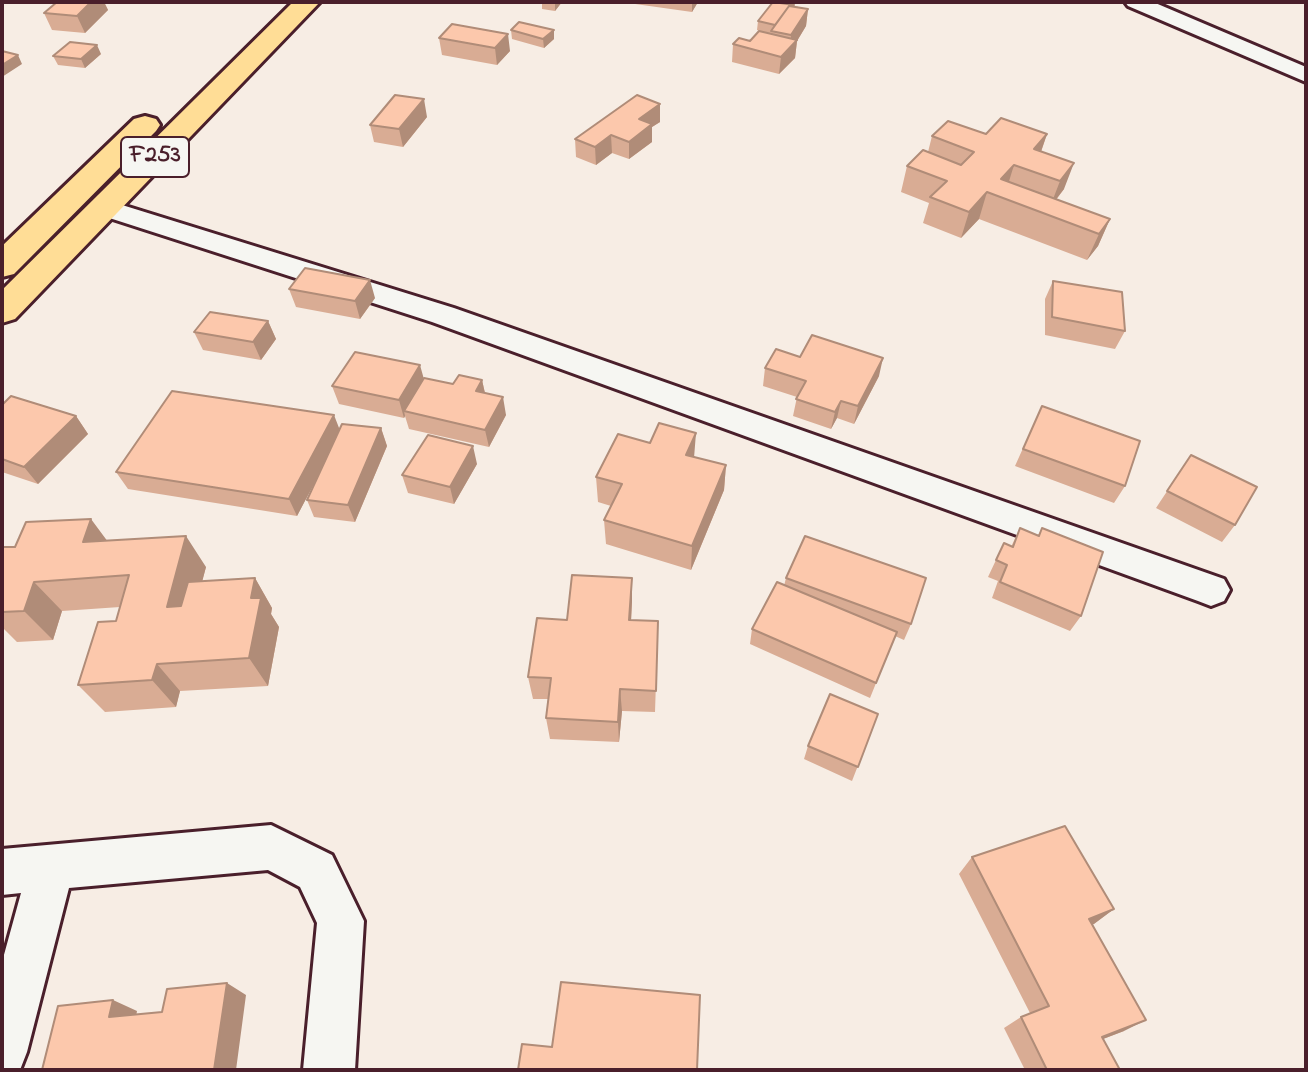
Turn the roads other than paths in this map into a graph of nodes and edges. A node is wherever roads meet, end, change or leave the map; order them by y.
1 (269, 2) edge
2 (307, 2) edge
3 (1135, 2) edge
4 (1306, 75) edge
5 (140, 130) junction
6 (171, 140) junction
7 (106, 208) junction
8 (2, 266) edge
9 (2, 311) edge
10 (1211, 590) dead end
11 (51, 868) junction
12 (2, 872) edge
13 (2, 1052) edge
14 (329, 1070) edge

1 - 5 main road, F253
2 - 6 main road, F253
3 - 4 street
5 - 6 main road
5 - 8 main road, F253
6 - 7 main road, F253
7 - 9 main road, F253
7 - 10 street
11 - 12 street
11 - 13 street
11 - 14 street

